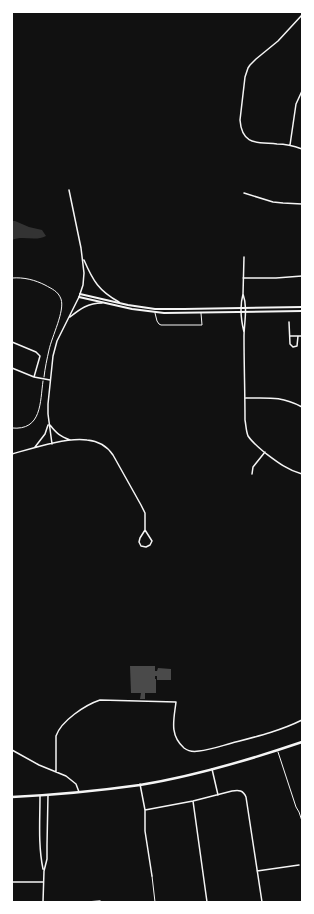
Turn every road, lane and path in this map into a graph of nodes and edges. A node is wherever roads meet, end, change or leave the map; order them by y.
1 (302, 15) edge
2 (302, 91) edge
3 (290, 145) junction
4 (302, 149) edge
5 (69, 190) dead end
6 (244, 193) dead end
7 (302, 204) edge
8 (244, 257) dead end
9 (83, 259) junction
10 (302, 276) edge
11 (12, 278) edge
12 (243, 278) junction
13 (80, 294) junction
14 (243, 294) junction
15 (79, 297) junction
16 (103, 303) junction
17 (121, 303) junction
18 (302, 307) edge
19 (242, 308) junction
20 (245, 308) junction
21 (155, 309) junction
22 (201, 309) junction
23 (302, 311) edge
24 (155, 312) junction
25 (242, 312) junction
26 (246, 312) junction
27 (201, 313) junction
28 (68, 319) junction
29 (289, 322) dead end
30 (244, 335) junction
31 (289, 336) junction
32 (298, 336) junction
33 (302, 336) edge
34 (12, 342) edge
35 (12, 368) edge
36 (34, 377) junction
37 (44, 377) dead end
38 (50, 380) junction
39 (43, 381) dead end
40 (245, 398) junction
41 (302, 407) edge
42 (49, 423) junction
43 (12, 428) edge
44 (72, 440) junction
45 (52, 444) junction
46 (34, 448) junction
47 (265, 452) junction
48 (12, 454) edge
49 (252, 474) dead end
50 (302, 474) edge
51 (145, 530) junction
52 (302, 720) edge
53 (302, 742) edge
54 (12, 750) edge
55 (278, 750) junction
56 (212, 769) junction
57 (56, 772) junction
58 (140, 784) junction
59 (79, 792) junction
60 (48, 795) junction
61 (218, 795) junction
62 (40, 796) junction
63 (12, 797) edge
64 (193, 801) junction
65 (145, 810) junction
66 (302, 821) edge
67 (299, 865) dead end
68 (44, 871) junction
69 (257, 871) junction
70 (152, 876) joint
71 (12, 882) edge
72 (43, 882) junction
73 (100, 901) edge
74 (43, 902) edge
75 (90, 902) edge
76 (155, 902) edge
77 (207, 902) edge
78 (262, 902) edge

1 - 3 street
2 - 3 street
3 - 4 street
5 - 9 street
6 - 7 street
8 - 12 street
9 - 13 street
9 - 17 street
10 - 12 street
11 - 37 path
12 - 14 street
13 - 15 street
13 - 17 street
14 - 19 street
14 - 20 street
15 - 16 street
15 - 28 street
16 - 24 street
16 - 28 street
17 - 21 street
18 - 20 street
19 - 20 street
19 - 22 street
19 - 25 street
20 - 26 street
21 - 22 street
21 - 24 street
22 - 27 street
23 - 26 street
24 - 27 street
24 - 27 lane
25 - 26 street
25 - 27 street
25 - 30 street
26 - 30 street
28 - 38 street
29 - 31 street
30 - 40 street
31 - 32 street
31 - 32 street
32 - 33 street
34 - 36 street
35 - 36 street
36 - 38 street
38 - 42 street
39 - 43 path
40 - 41 street
40 - 47 street
42 - 44 street
42 - 45 street
42 - 46 street
44 - 45 street
44 - 51 street
45 - 46 street
46 - 48 street
47 - 49 street
47 - 50 street
51 - 51 street
52 - 57 street
53 - 55 main road
54 - 57 street
55 - 56 main road
55 - 66 lane
56 - 58 main road
56 - 61 street
57 - 59 street
58 - 59 main road
58 - 65 street
59 - 60 main road
60 - 62 main road
60 - 68 street
61 - 64 street
61 - 69 street
62 - 63 main road
62 - 68 street
64 - 65 street
64 - 77 street
65 - 70 street
67 - 69 street
68 - 72 street
69 - 78 street
70 - 76 lane
71 - 72 street
72 - 74 street
73 - 75 street

